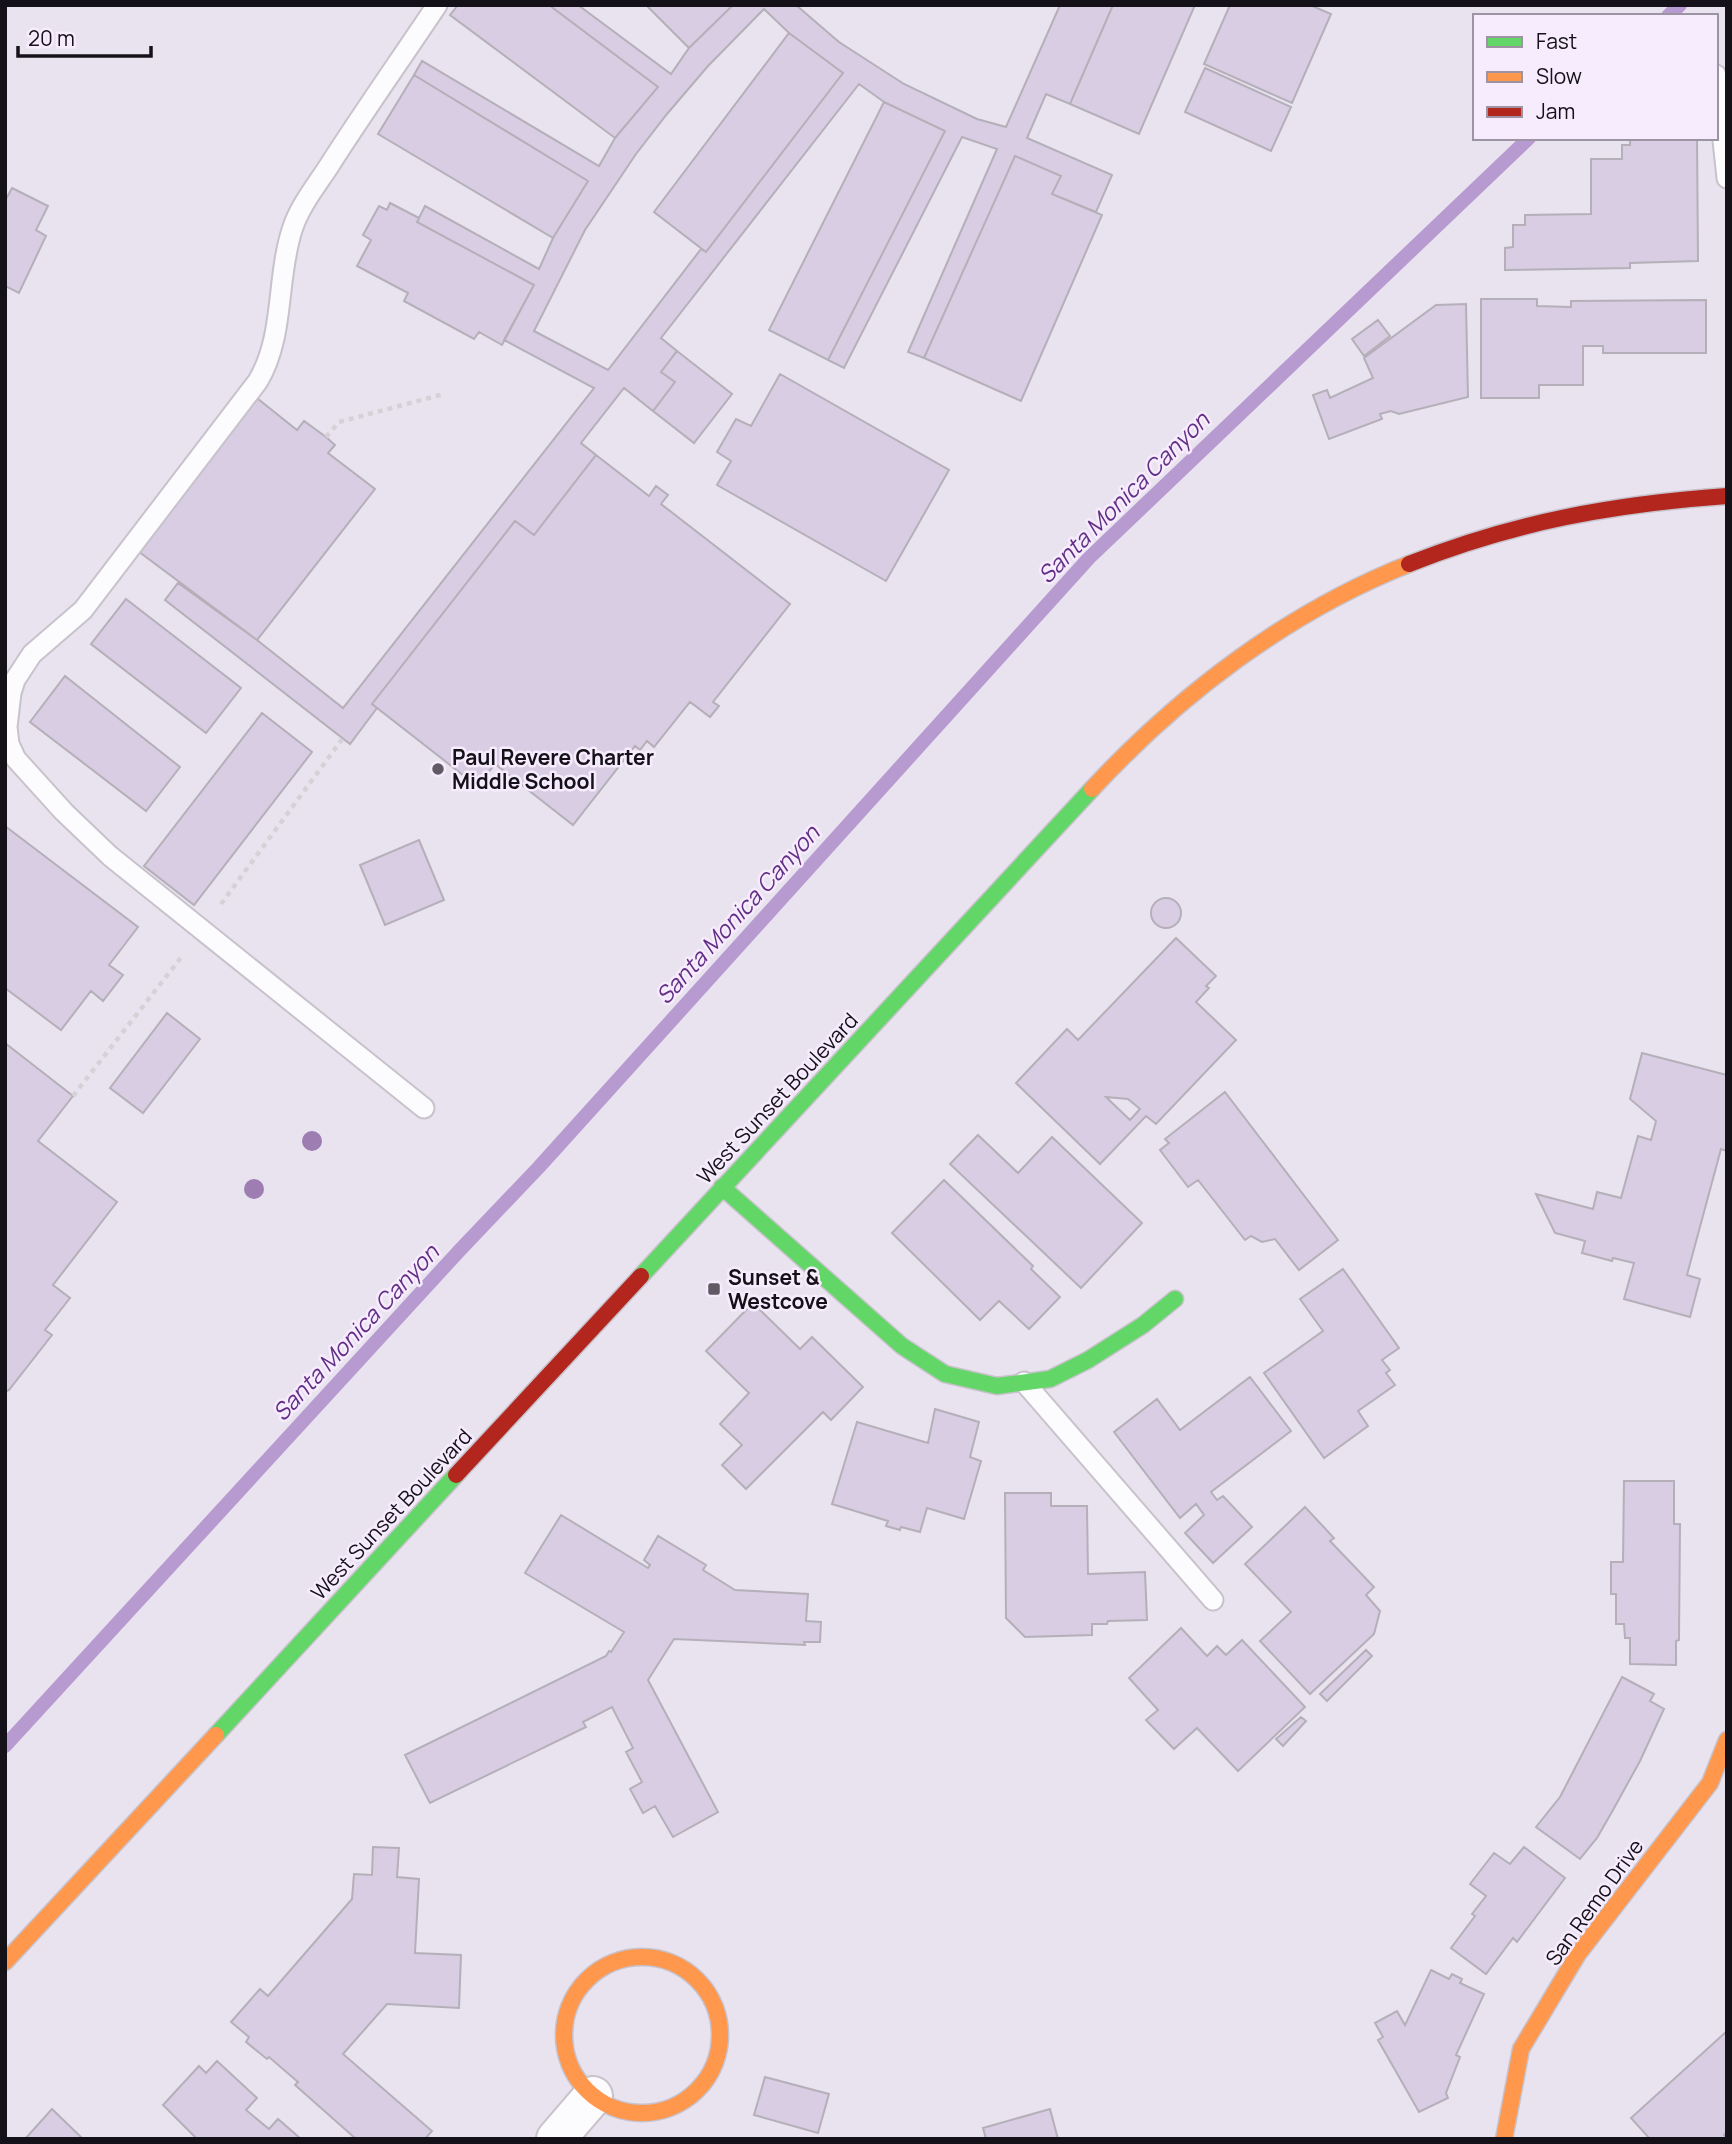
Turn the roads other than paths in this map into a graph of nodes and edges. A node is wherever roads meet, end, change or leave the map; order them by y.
1 (437, 5) edge
2 (1718, 94) edge
3 (1727, 178) edge
4 (1727, 496) edge
5 (424, 1108) dead end
6 (722, 1187) junction
7 (1175, 1298) dead end
8 (1024, 1382) junction
9 (1213, 1600) dead end
10 (1727, 1740) edge
11 (1718, 1793) edge
12 (5, 1962) edge
13 (593, 2096) junction
14 (556, 2139) edge
15 (1504, 2139) edge

1 - 5 lane
2 - 3 lane
4 - 6 main road, West Sunset Boulevard
6 - 8 main road
6 - 12 main road, West Sunset Boulevard
7 - 8 main road
8 - 9 lane
10 - 11 main road, San Remo Drive
11 - 15 main road, San Remo Drive
13 - 13 main road
13 - 14 street

